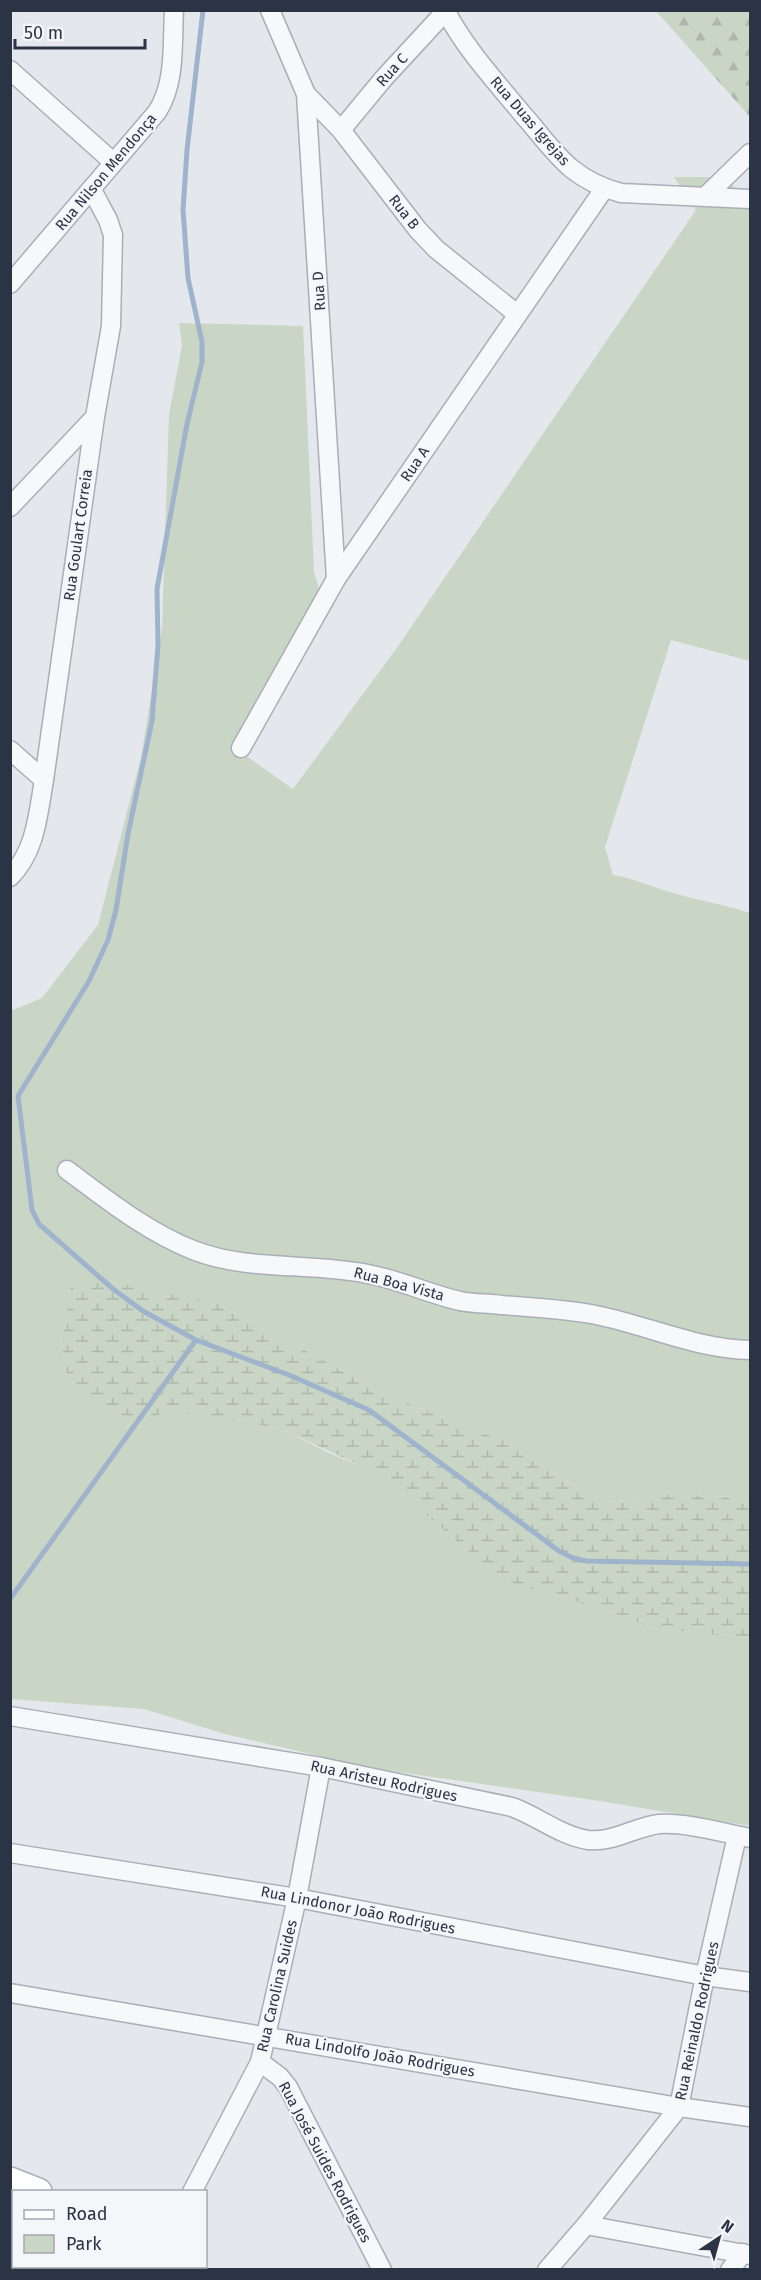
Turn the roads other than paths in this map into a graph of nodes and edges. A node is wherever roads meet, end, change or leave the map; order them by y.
1 (174, 10) edge
2 (270, 10) edge
3 (445, 11) edge
4 (10, 70) edge
5 (306, 94) junction
6 (341, 130) junction
7 (750, 153) edge
8 (113, 162) junction
9 (604, 189) junction
10 (92, 190) junction
11 (707, 195) junction
12 (750, 199) edge
13 (10, 284) edge
14 (518, 314) junction
15 (95, 417) junction
16 (10, 507) edge
17 (336, 579) junction
18 (241, 748) dead end
19 (10, 750) edge
20 (44, 780) junction
21 (10, 877) edge
22 (67, 1170) dead end
23 (750, 1350) edge
24 (10, 1716) edge
25 (321, 1767) junction
26 (744, 1837) edge
27 (10, 1853) edge
28 (297, 1898) junction
29 (705, 1976) junction
30 (750, 1982) edge
31 (10, 1994) edge
32 (266, 2036) junction
33 (260, 2062) junction
34 (679, 2107) junction
35 (750, 2117) edge
36 (10, 2181) edge
37 (33, 2190) edge
38 (193, 2190) edge
39 (586, 2225) junction
40 (747, 2254) edge
41 (382, 2270) edge
42 (548, 2270) edge
43 (730, 2270) edge

1 - 8 street, Rua Nilson Mendonça
2 - 5 street, Rua D
3 - 6 street, Rua C
3 - 9 street, Rua Duas Igrejas
4 - 8 street
5 - 6 street, Rua B
5 - 17 street, Rua D
6 - 14 street, Rua B
7 - 11 street
8 - 10 street, Rua Nilson Mendonça
9 - 11 street, Rua Duas Igrejas
9 - 14 street, Rua A
10 - 13 street, Rua Nilson Mendonça
10 - 15 street, Rua Goulart Correia
11 - 12 street, Rua Duas Igrejas
14 - 17 street, Rua A
15 - 16 street
15 - 20 street, Rua Goulart Correia
17 - 18 street, Rua A
19 - 20 street
20 - 21 street, Rua Goulart Correia
22 - 23 street, Rua Boa Vista
24 - 25 street, Rua Aristeu Rodrigues
25 - 26 street, Rua Aristeu Rodrigues
25 - 28 street, Rua Carolina Suides
26 - 29 street, Rua Reinaldo Rodrigues
27 - 28 street, Rua Lindonor João Rodrigues
28 - 29 street, Rua Lindonor João Rodrigues
28 - 32 street, Rua Carolina Suides
29 - 30 street, Rua Lindonor João Rodrigues
29 - 34 street, Rua Reinaldo Rodrigues
31 - 32 street, Rua Lindolfo João Rodrigues
32 - 33 street, Rua Carolina Suides
32 - 34 street, Rua Lindolfo João Rodrigues
33 - 38 street, Rua Carolina Suides
33 - 41 street, Rua José Suides Rodrigues
34 - 35 street, Rua Lindolfo João Rodrigues
34 - 39 street, Rua Reinaldo Rodrigues
36 - 37 street
39 - 40 street
39 - 42 street, Rua Reinaldo Rodrigues
40 - 43 street

